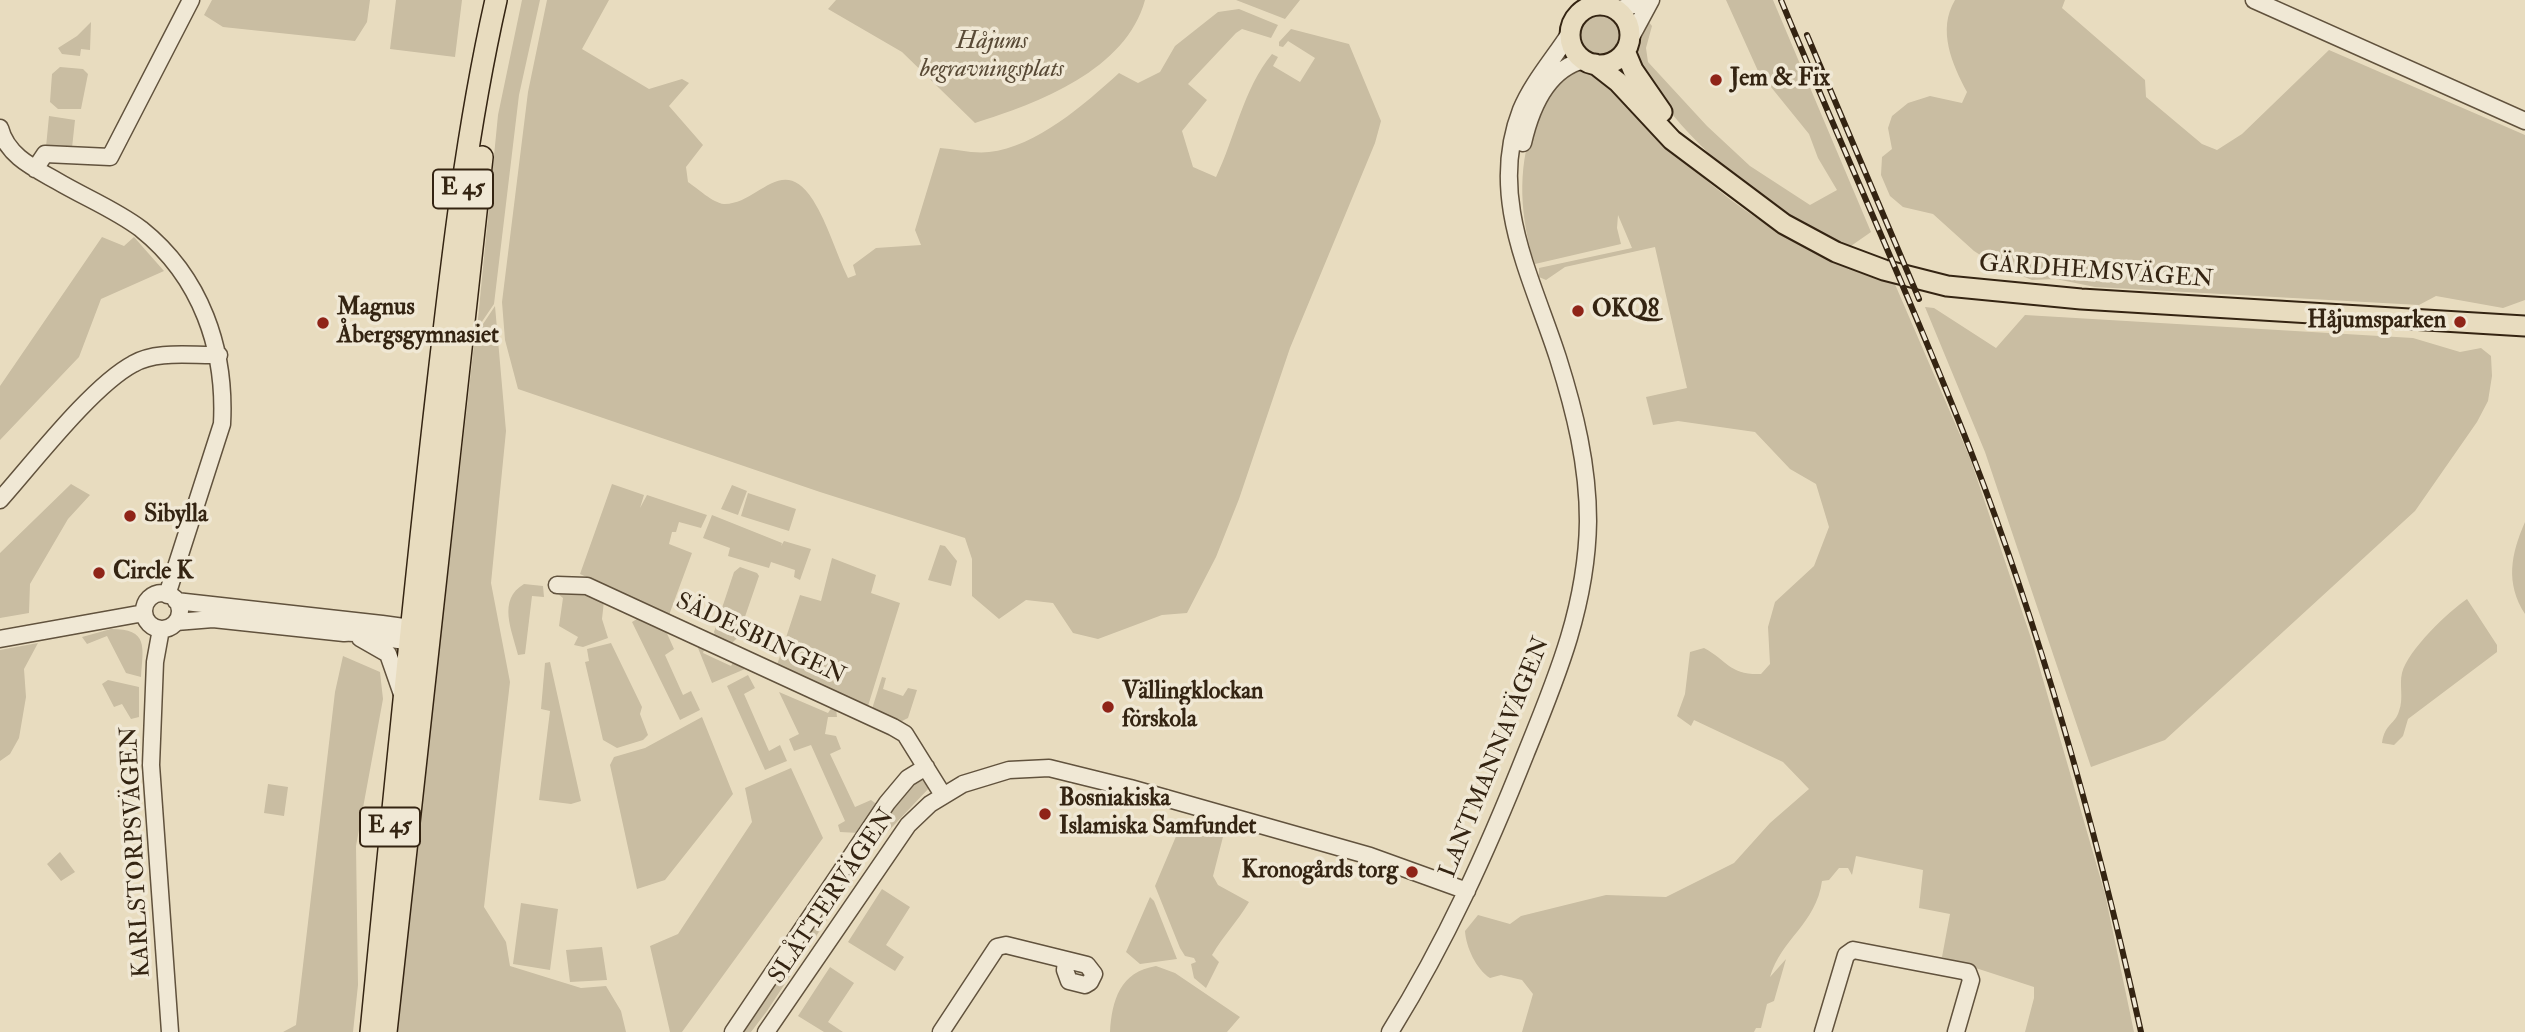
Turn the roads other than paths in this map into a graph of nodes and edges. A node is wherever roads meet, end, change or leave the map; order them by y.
1 (191, 0) edge
2 (496, 0) edge
3 (510, 0) edge
4 (2254, 0) edge
5 (1612, 6) edge
6 (1580, 7) edge
7 (1570, 33) junction
8 (1628, 45) junction
9 (1589, 62) junction
10 (2525, 121) edge
11 (2, 139) edge
12 (1697, 157) junction
13 (35, 169) junction
14 (1511, 200) junction
15 (2525, 326) edge
16 (219, 355) junction
17 (0, 500) edge
18 (557, 585) dead end
19 (414, 595) junction
20 (172, 598) junction
21 (144, 613) junction
22 (382, 624) junction
23 (168, 625) junction
24 (344, 633) junction
25 (416, 636) junction
26 (0, 639) edge
27 (403, 698) junction
28 (926, 767) junction
29 (943, 795) junction
30 (1467, 891) junction
31 (1066, 961) dead end
32 (170, 1032) edge
33 (371, 1032) edge
34 (386, 1032) edge
35 (733, 1032) edge
36 (766, 1032) edge
37 (941, 1032) edge
38 (1390, 1032) edge
39 (1823, 1032) edge
40 (1956, 1032) edge

1 - 13 street
2 - 19 highway, E 45
3 - 25 highway, E 45
4 - 10 street
5 - 6 main road
5 - 8 main road
5 - 8 street
6 - 7 main road
7 - 9 main road
7 - 14 street, LANTMANNAVÄGEN
8 - 9 main road
8 - 12 main road, GÄRDHEMSVÄGEN
9 - 12 main road, GÄRDHEMSVÄGEN
9 - 14 street, LANTMANNAVÄGEN
11 - 13 street, KARLSTORPSVÄGEN
12 - 15 main road, GÄRDHEMSVÄGEN
13 - 16 street, KARLSTORPSVÄGEN
14 - 30 street, LANTMANNAVÄGEN
16 - 17 street
16 - 20 street, KARLSTORPSVÄGEN
18 - 28 street, SÄDESBINGEN
19 - 22 street
19 - 25 highway, E 45
20 - 21 street
20 - 22 street
20 - 23 street, KARLSTORPSVÄGEN
21 - 23 street
21 - 26 street
22 - 25 street
23 - 24 street
23 - 32 street, KARLSTORPSVÄGEN
24 - 25 street
24 - 27 street
25 - 27 highway, E 45
25 - 34 highway, E 45
27 - 33 highway, E 45
28 - 29 street, SÄDESBINGEN
28 - 35 street
29 - 30 street, SLÅTTERVÄGEN
29 - 36 street, SLÅTTERVÄGEN
30 - 38 street, LANTMANNAVÄGEN
31 - 37 street
39 - 40 street

